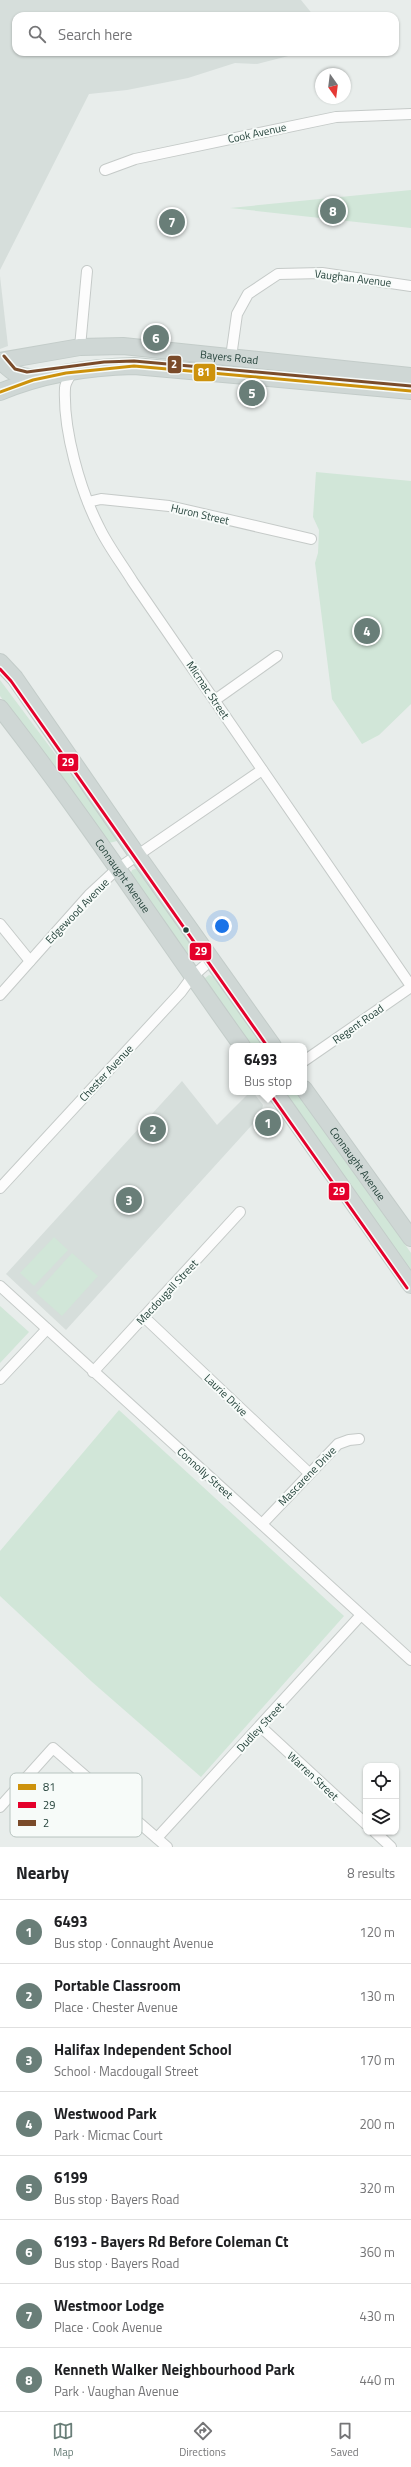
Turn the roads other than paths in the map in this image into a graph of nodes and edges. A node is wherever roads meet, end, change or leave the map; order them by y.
1 (411, 114) edge
2 (105, 170) dead end
3 (87, 271) dead end
4 (411, 286) edge
5 (80, 347) junction
6 (231, 357) junction
7 (1, 361) edge
8 (73, 372) junction
9 (48, 376) junction
10 (411, 376) edge
11 (411, 391) edge
12 (0, 392) edge
13 (88, 502) junction
14 (311, 539) dead end
15 (277, 656) dead end
16 (0, 662) edge
17 (215, 700) junction
18 (0, 708) edge
19 (262, 770) junction
20 (138, 856) junction
21 (116, 870) junction
22 (0, 924) edge
23 (212, 959) junction
24 (30, 961) junction
25 (192, 977) junction
26 (411, 987) edge
27 (0, 995) edge
28 (240, 1043) edge
29 (271, 1043) edge
30 (307, 1059) edge
31 (307, 1093) edge
32 (277, 1095) edge
33 (0, 1188) edge
34 (240, 1212) dead end
35 (411, 1238) edge
36 (411, 1285) edge
37 (0, 1286) edge
38 (144, 1317) junction
39 (47, 1329) junction
40 (93, 1372) junction
41 (0, 1379) edge
42 (359, 1439) dead end
43 (309, 1473) junction
44 (262, 1524) junction
45 (361, 1615) junction
46 (409, 1653) edge
47 (261, 1727) junction
48 (31, 1773) edge
49 (82, 1773) edge
50 (10, 1796) edge
51 (0, 1807) edge
52 (363, 1821) edge
53 (142, 1825) edge
54 (378, 1835) edge
55 (157, 1838) junction
56 (167, 1847) edge
57 (391, 1847) edge

1 - 2 street, Cook Avenue
3 - 5 street
4 - 6 street, Vaughan Avenue
5 - 6 main road, Bayers Road
5 - 7 main road, Bayers Road
6 - 10 main road, Bayers Road
7 - 9 main road
8 - 9 main road, Bayers Road
8 - 11 main road, Bayers Road
8 - 13 street, Micmac Street
9 - 12 main road, Bayers Road
13 - 14 street, Huron Street
13 - 17 street, Micmac Street
15 - 17 street
16 - 20 main road
17 - 19 street, Micmac Street
18 - 21 main road, Connaught Avenue
19 - 20 street, Edgewood Avenue
19 - 26 street, Micmac Street
20 - 21 street, Edgewood Avenue
20 - 23 main road
21 - 24 street, Edgewood Avenue
21 - 25 main road, Connaught Avenue
22 - 24 street
23 - 25 street, Chester Avenue
23 - 29 main road
24 - 27 street, Edgewood Avenue
25 - 28 main road, Connaught Avenue
25 - 33 street, Chester Avenue
26 - 30 street, Regent Road
31 - 35 main road, Connaught Avenue
32 - 36 main road
34 - 38 street, Macdougall Street
37 - 39 street, Connolly Street
38 - 40 street, Macdougall Street
38 - 43 street, Laurie Drive
39 - 40 street, Connolly Street
39 - 41 street
40 - 44 street, Connolly Street
42 - 43 street, Mascarene Drive
43 - 44 street, Mascarene Drive
44 - 45 street, Connolly Street
45 - 46 street, Connolly Street
45 - 47 street, Dudley Street
47 - 52 street, Warren Street
47 - 55 street, Dudley Street
48 - 49 street
50 - 51 street
53 - 55 street
54 - 57 street
55 - 56 street

